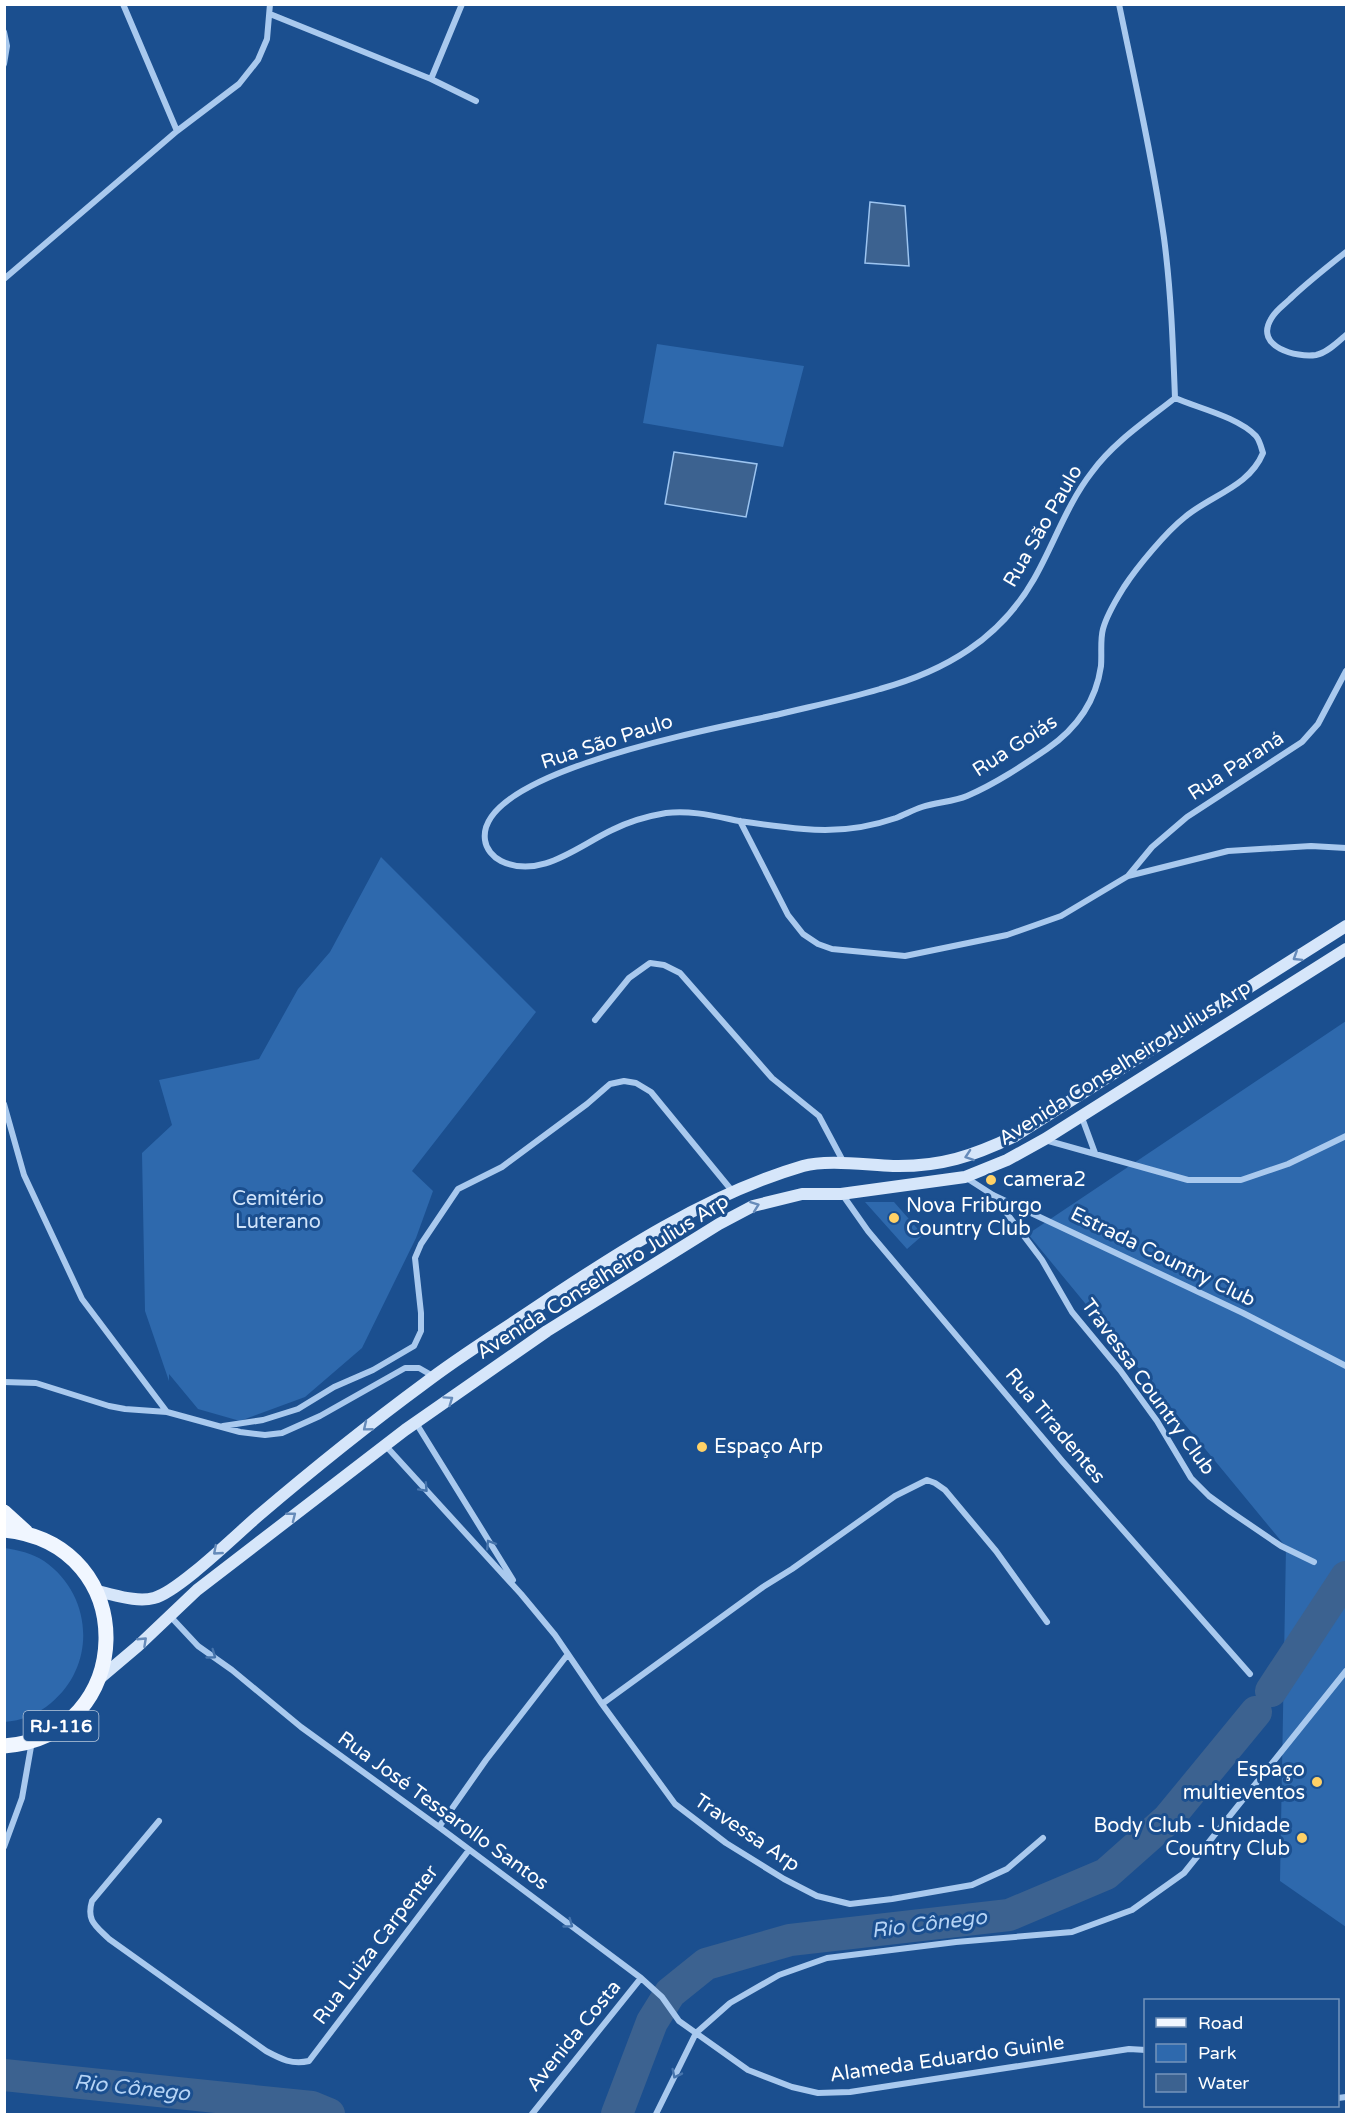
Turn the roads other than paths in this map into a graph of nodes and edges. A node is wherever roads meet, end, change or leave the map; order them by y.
1 (123, 4) edge
2 (270, 4) edge
3 (462, 4) edge
4 (1119, 4) edge
5 (270, 14) junction
6 (4, 32) edge
7 (4, 64) edge
8 (431, 79) junction
9 (476, 101) dead end
10 (177, 132) junction
11 (1347, 252) edge
12 (4, 279) edge
13 (1347, 335) edge
14 (1175, 398) junction
15 (1347, 671) edge
16 (740, 821) junction
17 (1347, 848) edge
18 (1128, 876) junction
19 (1347, 926) edge
20 (1347, 949) edge
21 (595, 1020) dead end
22 (4, 1104) edge
23 (1081, 1115) junction
24 (1347, 1136) edge
25 (1045, 1139) junction
26 (1095, 1153) junction
27 (844, 1163) junction
28 (965, 1177) junction
29 (733, 1192) junction
30 (842, 1194) junction
31 (993, 1195) junction
32 (1347, 1366) edge
33 (433, 1376) junction
34 (4, 1382) edge
35 (167, 1412) junction
36 (415, 1423) junction
37 (223, 1426) junction
38 (385, 1445) junction
39 (4, 1512) edge
40 (4, 1530) edge
41 (26, 1532) junction
42 (1314, 1562) dead end
43 (96, 1591) junction
44 (521, 1594) junction
45 (170, 1615) junction
46 (1047, 1622) dead end
47 (568, 1654) junction
48 (1347, 1671) edge
49 (1250, 1674) dead end
50 (99, 1679) junction
51 (602, 1704) junction
52 (32, 1741) junction
53 (4, 1746) edge
54 (159, 1821) dead end
55 (439, 1827) junction
56 (1043, 1838) dead end
57 (4, 1847) edge
58 (469, 1850) junction
59 (641, 1978) junction
60 (696, 2033) junction
61 (1144, 2050) edge
62 (532, 2115) edge
63 (656, 2115) edge

1 - 10 street
2 - 5 street
3 - 8 street
4 - 14 street
5 - 8 street
5 - 10 street
6 - 7 street
8 - 9 street
10 - 12 street
11 - 13 street
14 - 16 street, Rua Goiás
14 - 16 street, Rua São Paulo
15 - 18 street, Rua Paraná
16 - 18 street
17 - 18 street
19 -> 27 main road, Avenida Conselheiro Julius Arp
20 - 23 main road, Avenida Conselheiro Julius Arp
21 - 27 street
22 - 35 street
23 - 25 main road, Avenida Conselheiro Julius Arp
23 - 26 street
24 - 26 street
25 - 26 street
25 - 28 main road, Avenida Conselheiro Julius Arp
27 - 29 main road, Avenida Conselheiro Julius Arp
28 - 30 main road, Avenida Conselheiro Julius Arp
28 - 31 street, Estrada Country Club
29 - 33 main road, Avenida Conselheiro Julius Arp
29 - 37 street
36 -> 30 main road, Avenida Conselheiro Julius Arp
30 - 49 street, Rua Tiradentes
31 - 32 street, Estrada Country Club
31 - 42 street, Travessa Country Club
33 - 37 street
33 -> 43 main road, Avenida Conselheiro Julius Arp
34 - 35 street
35 - 37 street
36 - 38 main road, Avenida Conselheiro Julius Arp
44 -> 36 street, Travessa Arp
38 -> 44 street, Travessa Arp
45 -> 38 main road, Avenida Conselheiro Julius Arp
39 - 41 main road, RJ-116
40 - 41 main road, RJ-116
41 - 43 main road, RJ-116
43 - 50 main road, RJ-116
44 - 47 street, Travessa Arp
50 -> 45 main road, Avenida Conselheiro Julius Arp
45 -> 55 street, Rua José Tessarollo Santos
46 - 51 street
47 - 51 street, Travessa Arp
47 - 55 street
48 - 60 street
50 - 52 main road, RJ-116
51 - 56 street, Travessa Arp
52 - 53 main road, RJ-116
52 - 57 street
54 - 58 street, Rua Luiza Carpenter
55 - 58 street, Rua José Tessarollo Santos
58 -> 59 street, Rua José Tessarollo Santos
59 - 60 street, Rua José Tessarollo Santos
59 - 62 street, Avenida Costa
60 - 61 street, Alameda Eduardo Guinle
60 -> 63 street

